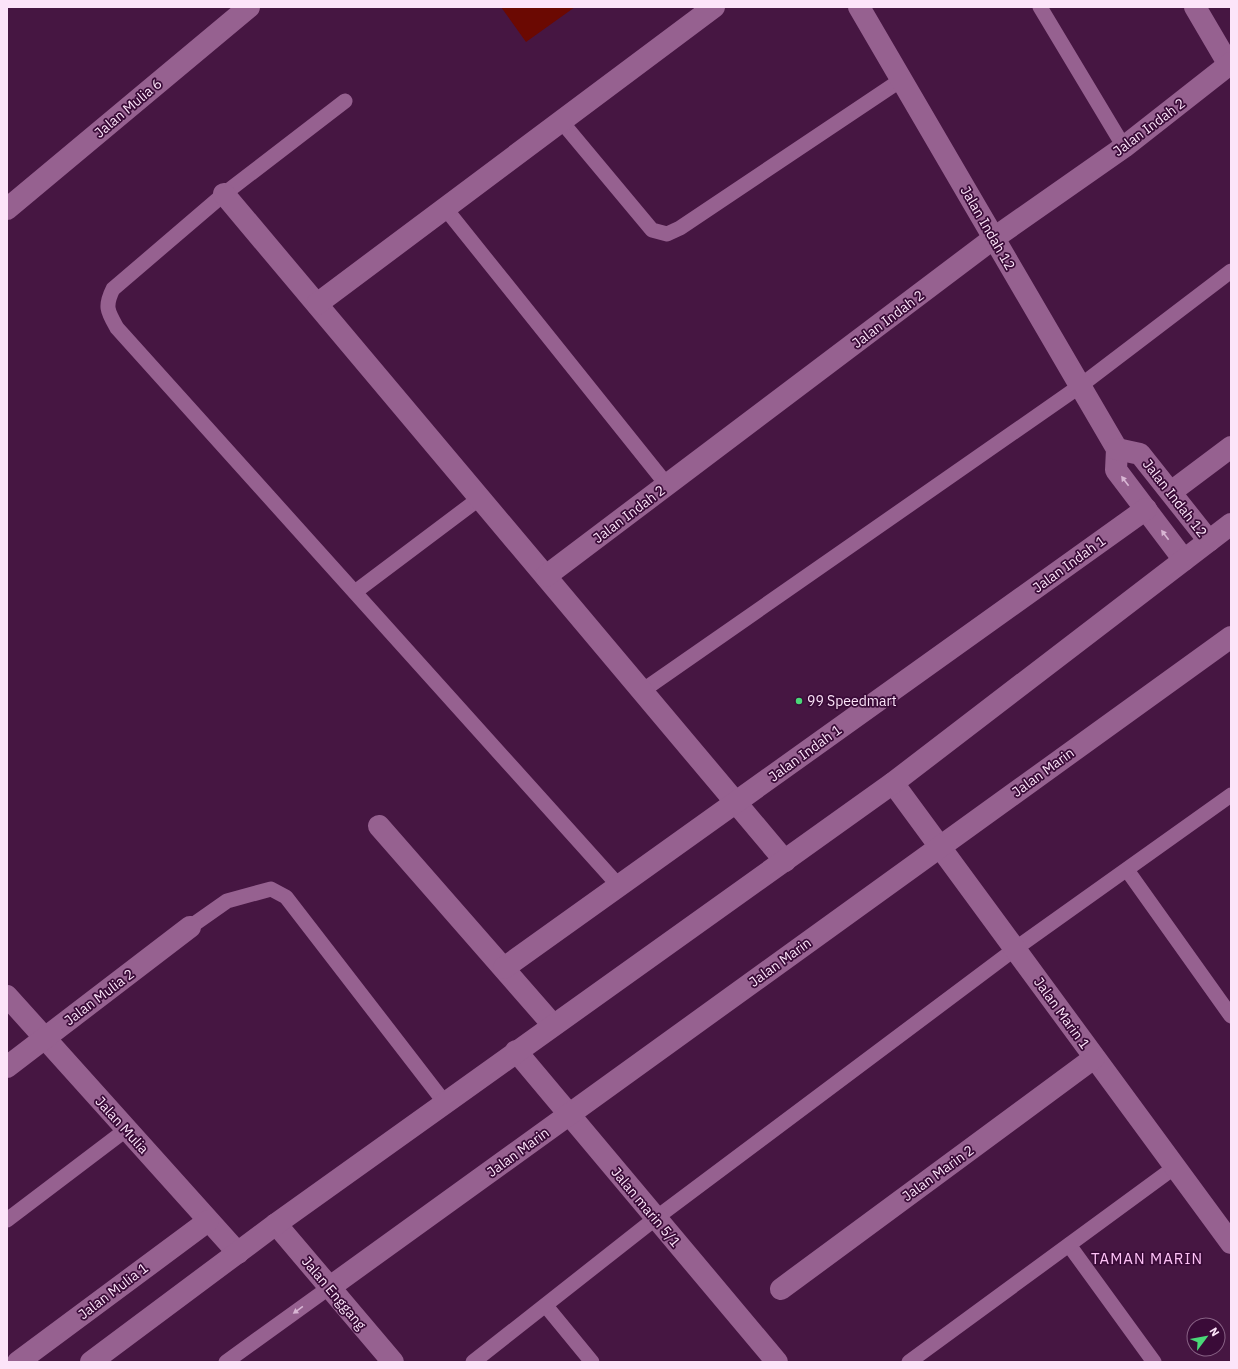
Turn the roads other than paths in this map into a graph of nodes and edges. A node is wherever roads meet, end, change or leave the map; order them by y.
1 (248, 7) edge
2 (714, 7) edge
3 (859, 7) edge
4 (1040, 7) edge
5 (1195, 7) edge
6 (1230, 65) edge
7 (902, 80) junction
8 (345, 101) dead end
9 (561, 121) junction
10 (1124, 147) junction
11 (224, 194) junction
12 (445, 208) junction
13 (7, 209) edge
14 (994, 238) junction
15 (1231, 271) edge
16 (318, 304) junction
17 (1080, 386) junction
18 (1231, 447) edge
19 (1117, 449) junction
20 (667, 485) junction
21 (1171, 492) junction
22 (480, 498) junction
23 (1146, 509) junction
24 (1231, 524) edge
25 (1209, 541) junction
26 (1184, 560) junction
27 (546, 576) junction
28 (355, 592) junction
29 (1231, 637) edge
30 (642, 691) junction
31 (893, 784) junction
32 (1231, 795) edge
33 (736, 802) junction
34 (379, 826) dead end
35 (940, 847) junction
36 (784, 861) junction
37 (1127, 870) junction
38 (619, 886) junction
39 (190, 927) joint
40 (1015, 950) junction
41 (504, 968) junction
42 (7, 996) edge
43 (1231, 1016) edge
44 (553, 1025) junction
45 (45, 1038) junction
46 (516, 1052) junction
47 (1094, 1058) junction
48 (7, 1067) edge
49 (445, 1103) junction
50 (569, 1115) junction
51 (127, 1129) junction
52 (1175, 1167) junction
53 (656, 1218) junction
54 (7, 1220) edge
55 (208, 1220) junction
56 (276, 1224) junction
57 (1231, 1243) edge
58 (1070, 1245) junction
59 (238, 1253) junction
60 (330, 1287) junction
61 (782, 1289) dead end
62 (546, 1306) junction
63 (102, 1359) edge
64 (18, 1362) edge
65 (226, 1362) edge
66 (393, 1362) edge
67 (472, 1362) edge
68 (592, 1362) edge
69 (776, 1362) edge
70 (909, 1362) edge
71 (1154, 1362) edge

1 - 13 street, Jalan Mulia 6
2 - 9 street
3 - 7 street, Jalan Indah 12
4 - 10 lane
5 - 6 street
6 - 10 street, Jalan Indah 2
7 - 9 lane
7 - 14 street, Jalan Indah 12
8 - 11 lane
9 - 12 street
10 - 14 street, Jalan Indah 2
11 - 16 street
11 - 28 lane
12 - 16 street
12 - 20 lane
14 - 17 street, Jalan Indah 12
14 - 20 street, Jalan Indah 2
15 - 17 lane
16 - 22 street
17 - 19 street, Jalan Indah 12
17 - 30 lane
18 - 21 street
19 - 21 street, Jalan Indah 12
23 -> 19 street
20 - 27 street, Jalan Indah 2
21 - 25 street, Jalan Indah 12
22 - 27 street
22 - 28 lane
26 -> 23 street
23 - 33 street, Jalan Indah 1
24 - 25 street
25 - 26 street
26 - 31 street
27 - 30 street
28 - 38 lane
29 - 35 street, Jalan Marin
30 - 33 street
31 - 35 street, Jalan Marin 1
31 - 36 street
32 - 37 lane
33 - 36 street
33 - 38 street, Jalan Indah 1
34 - 41 street
35 - 40 street, Jalan Marin 1
35 - 50 street, Jalan Marin
36 - 44 street
37 - 40 lane
37 - 43 lane
38 - 41 street, Jalan Indah 1
39 - 45 street, Jalan Mulia 2
39 - 49 lane
40 - 47 street, Jalan Marin 1
40 - 53 lane
41 - 44 street
42 - 45 street, Jalan Mulia
44 - 46 street
45 - 48 street, Jalan Mulia 2
45 - 51 street, Jalan Mulia
46 - 49 street
46 - 50 street, Jalan marin 5/1
47 - 52 street, Jalan Marin 1
47 - 61 street, Jalan Marin 2
49 - 56 street
50 - 53 street, Jalan marin 5/1
50 - 60 street, Jalan Marin
51 - 54 lane
51 - 55 street, Jalan Mulia
52 - 57 street, Jalan Marin 1
52 - 58 lane
53 - 62 lane
53 - 69 street, Jalan marin 5/1
55 - 59 street, Jalan Mulia
55 - 64 street, Jalan Mulia 1
56 - 59 street
56 - 60 street, Jalan Enggang
58 - 70 lane
58 - 71 lane
59 - 63 street
60 -> 65 lane
60 - 66 street, Jalan Enggang
62 - 67 lane
62 - 68 lane

